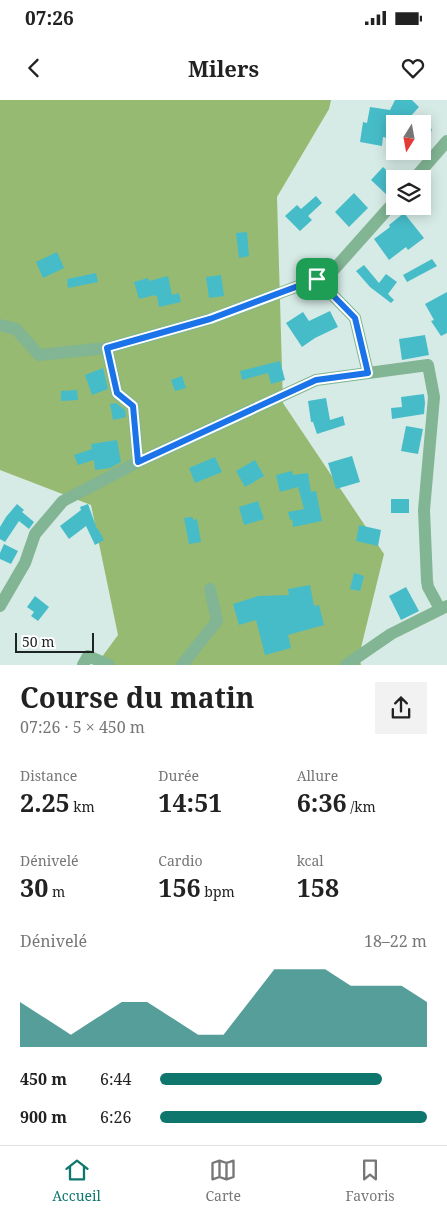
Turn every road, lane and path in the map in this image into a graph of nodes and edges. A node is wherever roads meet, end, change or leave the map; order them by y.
1 (447, 141) edge
2 (422, 170) edge
3 (386, 211) edge
4 (321, 284) junction
5 (0, 325) edge
6 (107, 348) junction
7 (368, 373) junction
8 (138, 462) junction
9 (210, 589) dead end
10 (0, 606) edge
11 (444, 607) edge
12 (82, 665) edge
13 (109, 665) edge
14 (182, 665) edge
15 (346, 665) edge

1 - 2 street
3 - 4 street
4 - 6 street
4 - 7 street
5 - 6 street
6 - 8 street
7 - 8 street
7 - 11 street
8 - 10 street
9 - 14 street
11 - 15 street
12 - 13 street

